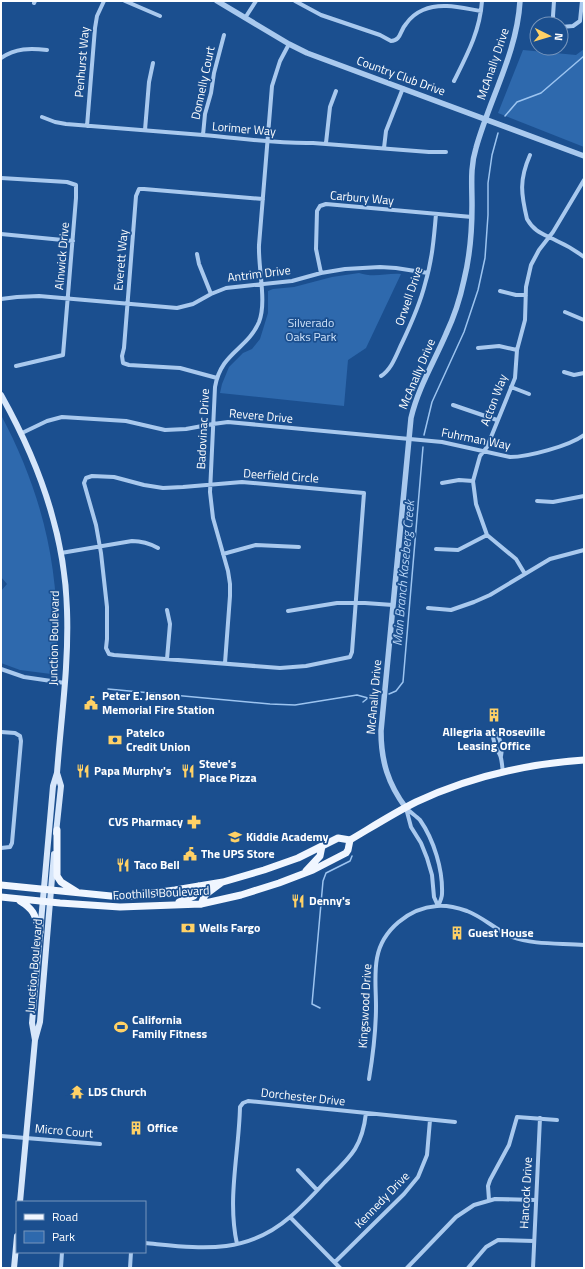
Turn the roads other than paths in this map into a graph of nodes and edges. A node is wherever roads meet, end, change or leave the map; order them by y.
1 (104, 1) edge
2 (125, 1) edge
3 (217, 1) edge
4 (256, 1) edge
5 (296, 1) edge
6 (482, 1) edge
7 (520, 1) edge
8 (554, 1) edge
9 (582, 1) edge
10 (481, 11) junction
11 (160, 16) dead end
12 (553, 16) edge
13 (245, 18) junction
14 (569, 26) edge
15 (224, 35) dead end
16 (289, 44) junction
17 (48, 50) dead end
18 (1, 58) edge
19 (153, 63) dead end
20 (454, 81) dead end
21 (403, 88) junction
22 (336, 91) dead end
23 (42, 117) dead end
24 (486, 120) junction
25 (87, 126) junction
26 (145, 130) junction
27 (203, 135) junction
28 (268, 141) junction
29 (326, 144) junction
30 (384, 148) junction
31 (446, 152) dead end
32 (530, 155) dead end
33 (584, 156) edge
34 (1, 178) edge
35 (584, 180) edge
36 (263, 199) junction
37 (436, 214) junction
38 (472, 217) junction
39 (1, 234) edge
40 (549, 238) junction
41 (73, 241) junction
42 (197, 254) dead end
43 (584, 257) edge
44 (322, 273) junction
45 (428, 273) junction
46 (261, 284) junction
47 (500, 291) dead end
48 (211, 294) junction
49 (526, 295) junction
50 (1, 299) edge
51 (68, 299) junction
52 (127, 305) junction
53 (565, 312) dead end
54 (584, 320) edge
55 (478, 348) dead end
56 (517, 350) junction
57 (16, 366) dead end
58 (564, 372) dead end
59 (584, 373) edge
60 (381, 376) dead end
61 (217, 378) junction
62 (511, 387) junction
63 (529, 394) dead end
64 (1, 395) edge
65 (453, 405) dead end
66 (497, 420) junction
67 (213, 424) junction
68 (22, 433) junction
69 (584, 435) edge
70 (408, 439) junction
71 (483, 452) junction
72 (473, 481) junction
73 (442, 483) dead end
74 (210, 485) junction
75 (584, 496) edge
76 (538, 501) dead end
77 (487, 535) junction
78 (100, 546) junction
79 (299, 547) dead end
80 (158, 548) dead end
81 (436, 549) dead end
82 (584, 550) edge
83 (61, 553) junction
84 (223, 554) junction
85 (525, 574) junction
86 (356, 602) junction
87 (393, 606) junction
88 (428, 608) dead end
89 (168, 610) dead end
90 (288, 611) dead end
91 (167, 659) junction
92 (225, 663) junction
93 (1, 669) edge
94 (65, 683) junction
95 (493, 730) dead end
96 (1, 732) edge
97 (584, 760) edge
98 (503, 772) junction
99 (58, 773) junction
100 (406, 808) junction
101 (56, 830) junction
102 (350, 840) junction
103 (322, 846) junction
104 (1, 848) edge
105 (304, 874) junction
106 (223, 882) junction
107 (1, 886) edge
108 (199, 886) junction
109 (47, 890) junction
110 (78, 893) junction
111 (1, 897) edge
112 (18, 900) junction
113 (46, 902) junction
114 (174, 904) junction
115 (201, 904) junction
116 (438, 906) junction
117 (40, 932) junction
118 (584, 944) edge
119 (35, 1040) junction
120 (369, 1079) dead end
121 (366, 1114) junction
122 (540, 1118) junction
123 (430, 1120) junction
124 (557, 1120) dead end
125 (455, 1122) dead end
126 (1, 1136) edge
127 (26, 1138) junction
128 (100, 1144) dead end
129 (298, 1170) dead end
130 (317, 1190) junction
131 (490, 1200) junction
132 (535, 1200) junction
133 (20, 1201) edge
134 (290, 1217) junction
135 (534, 1241) junction
136 (146, 1243) edge
137 (237, 1244) junction
138 (16, 1247) edge
139 (62, 1253) edge
140 (131, 1253) edge
141 (335, 1262) junction
142 (14, 1268) edge
143 (61, 1268) edge
144 (130, 1268) edge
145 (340, 1268) edge
146 (407, 1268) edge
147 (468, 1268) edge
148 (533, 1268) edge

1 - 25 street, Penhurst Way
2 - 11 street
3 - 13 street, Country Club Drive
4 - 13 street
5 - 10 street
6 - 10 street
7 - 24 street, McAnally Drive
8 - 12 street
9 - 14 street
10 - 20 street
13 - 16 street, Country Club Drive
15 - 27 street, Donnelly Court
16 - 21 street, Country Club Drive
16 - 28 street, Badovinac Drive
17 - 18 street
19 - 26 street
21 - 24 street, Country Club Drive
21 - 30 street
22 - 29 street
23 - 25 street, Lorimer Way
24 - 33 street, Country Club Drive
24 - 38 street, McAnally Drive
25 - 26 street, Lorimer Way
26 - 27 street, Lorimer Way
27 - 28 street, Lorimer Way
28 - 29 street, Lorimer Way
28 - 36 street, Badovinac Drive
29 - 30 street, Lorimer Way
30 - 31 street, Lorimer Way
32 - 40 street
34 - 41 street, Alnwick Drive
35 - 40 street, Acton Way
36 - 46 street, Badovinac Drive
36 - 52 street, Everett Way
37 - 38 street, Carbury Way
37 - 44 street, Carbury Way
37 - 45 street, Orwell Drive
38 - 70 street, McAnally Drive
39 - 41 street
40 - 43 street
40 - 49 street, Acton Way
41 - 51 street, Alnwick Drive
42 - 48 street
44 - 45 street, Antrim Drive
44 - 46 street, Antrim Drive
45 - 60 street, Orwell Drive
46 - 48 street, Antrim Drive
46 - 61 street, Badovinac Drive
47 - 49 street
48 - 52 street, Antrim Drive
49 - 56 street, Acton Way
50 - 51 street, Antrim Drive
51 - 52 street, Antrim Drive
51 - 57 street, Alnwick Drive
52 - 61 street, Everett Way
53 - 54 street
55 - 56 street
56 - 62 street, Acton Way
58 - 59 street
61 - 67 street, Badovinac Drive
62 - 63 street
62 - 66 street, Acton Way
64 - 68 main road, Junction Boulevard
65 - 66 street
66 - 71 street, Acton Way
67 - 68 street, Revere Drive
67 - 70 street, Revere Drive
67 - 74 street, Badovinac Drive
68 - 83 main road, Junction Boulevard
69 - 71 street, Fuhrman Way
70 - 71 street, Fuhrman Way
70 - 87 street, McAnally Drive
71 - 72 street, Acton Way
72 - 73 street
72 - 77 street, Acton Way
74 - 78 street, Deerfield Circle
74 - 84 street, Badovinac Drive
74 - 86 street, Deerfield Circle
75 - 76 street
77 - 81 street
77 - 85 street
78 - 80 street
78 - 83 street
78 - 91 street, Deerfield Circle
79 - 84 street
82 - 85 street
83 - 94 main road, Junction Boulevard
84 - 92 street, Badovinac Drive
85 - 88 street
86 - 87 street
86 - 90 street
86 - 92 street, Deerfield Circle
87 - 100 street, McAnally Drive
89 - 91 street
91 - 92 street, Deerfield Circle
93 - 94 street
94 - 99 main road, Junction Boulevard
95 - 98 street
96 - 104 street
97 - 98 main road, Foothills Boulevard
98 - 100 main road, Foothills Boulevard
99 - 101 main road, Junction Boulevard
99 - 109 main road, Junction Boulevard
100 - 102 main road, Foothills Boulevard
100 - 116 street, McAnally Drive
100 - 116 street, McAnally Drive
101 - 109 main road, Junction Boulevard
101 - 110 main road
102 - 103 main road, Foothills Boulevard
102 - 105 main road, Foothills Boulevard
103 - 105 main road
103 - 106 main road, Foothills Boulevard
105 - 115 main road, Foothills Boulevard
106 - 108 main road, Foothills Boulevard
106 - 115 main road
107 - 109 main road, Foothills Boulevard
108 - 110 main road, Foothills Boulevard
108 - 114 main road
109 - 110 main road, Foothills Boulevard
109 - 113 main road, Junction Boulevard
111 - 112 main road, Foothills Boulevard
112 - 113 main road, Foothills Boulevard
112 - 117 main road
113 - 114 main road, Foothills Boulevard
113 - 117 main road, Junction Boulevard
113 - 119 main road, Junction Boulevard
114 - 115 main road, Foothills Boulevard
116 - 118 street, Kingswood Drive
116 - 120 street, Kingswood Drive
117 - 119 main road, Junction Boulevard
119 - 127 main road, Junction Boulevard
121 - 123 street, Dorchester Drive
121 - 130 street
121 - 137 street, Dorchester Drive
122 - 124 street
122 - 131 street
122 - 132 street, Hancock Drive
123 - 125 street, Dorchester Drive
123 - 141 street, Kennedy Drive
126 - 127 street, Micro Court
127 - 128 street, Micro Court
127 - 133 main road, Junction Boulevard
129 - 130 street
130 - 134 street
131 - 132 street
131 - 146 street
132 - 135 street, Hancock Drive
134 - 137 street
134 - 141 street
135 - 147 street
135 - 148 street, Hancock Drive
136 - 137 street
138 - 142 main road
139 - 143 street
140 - 144 street
141 - 145 street

